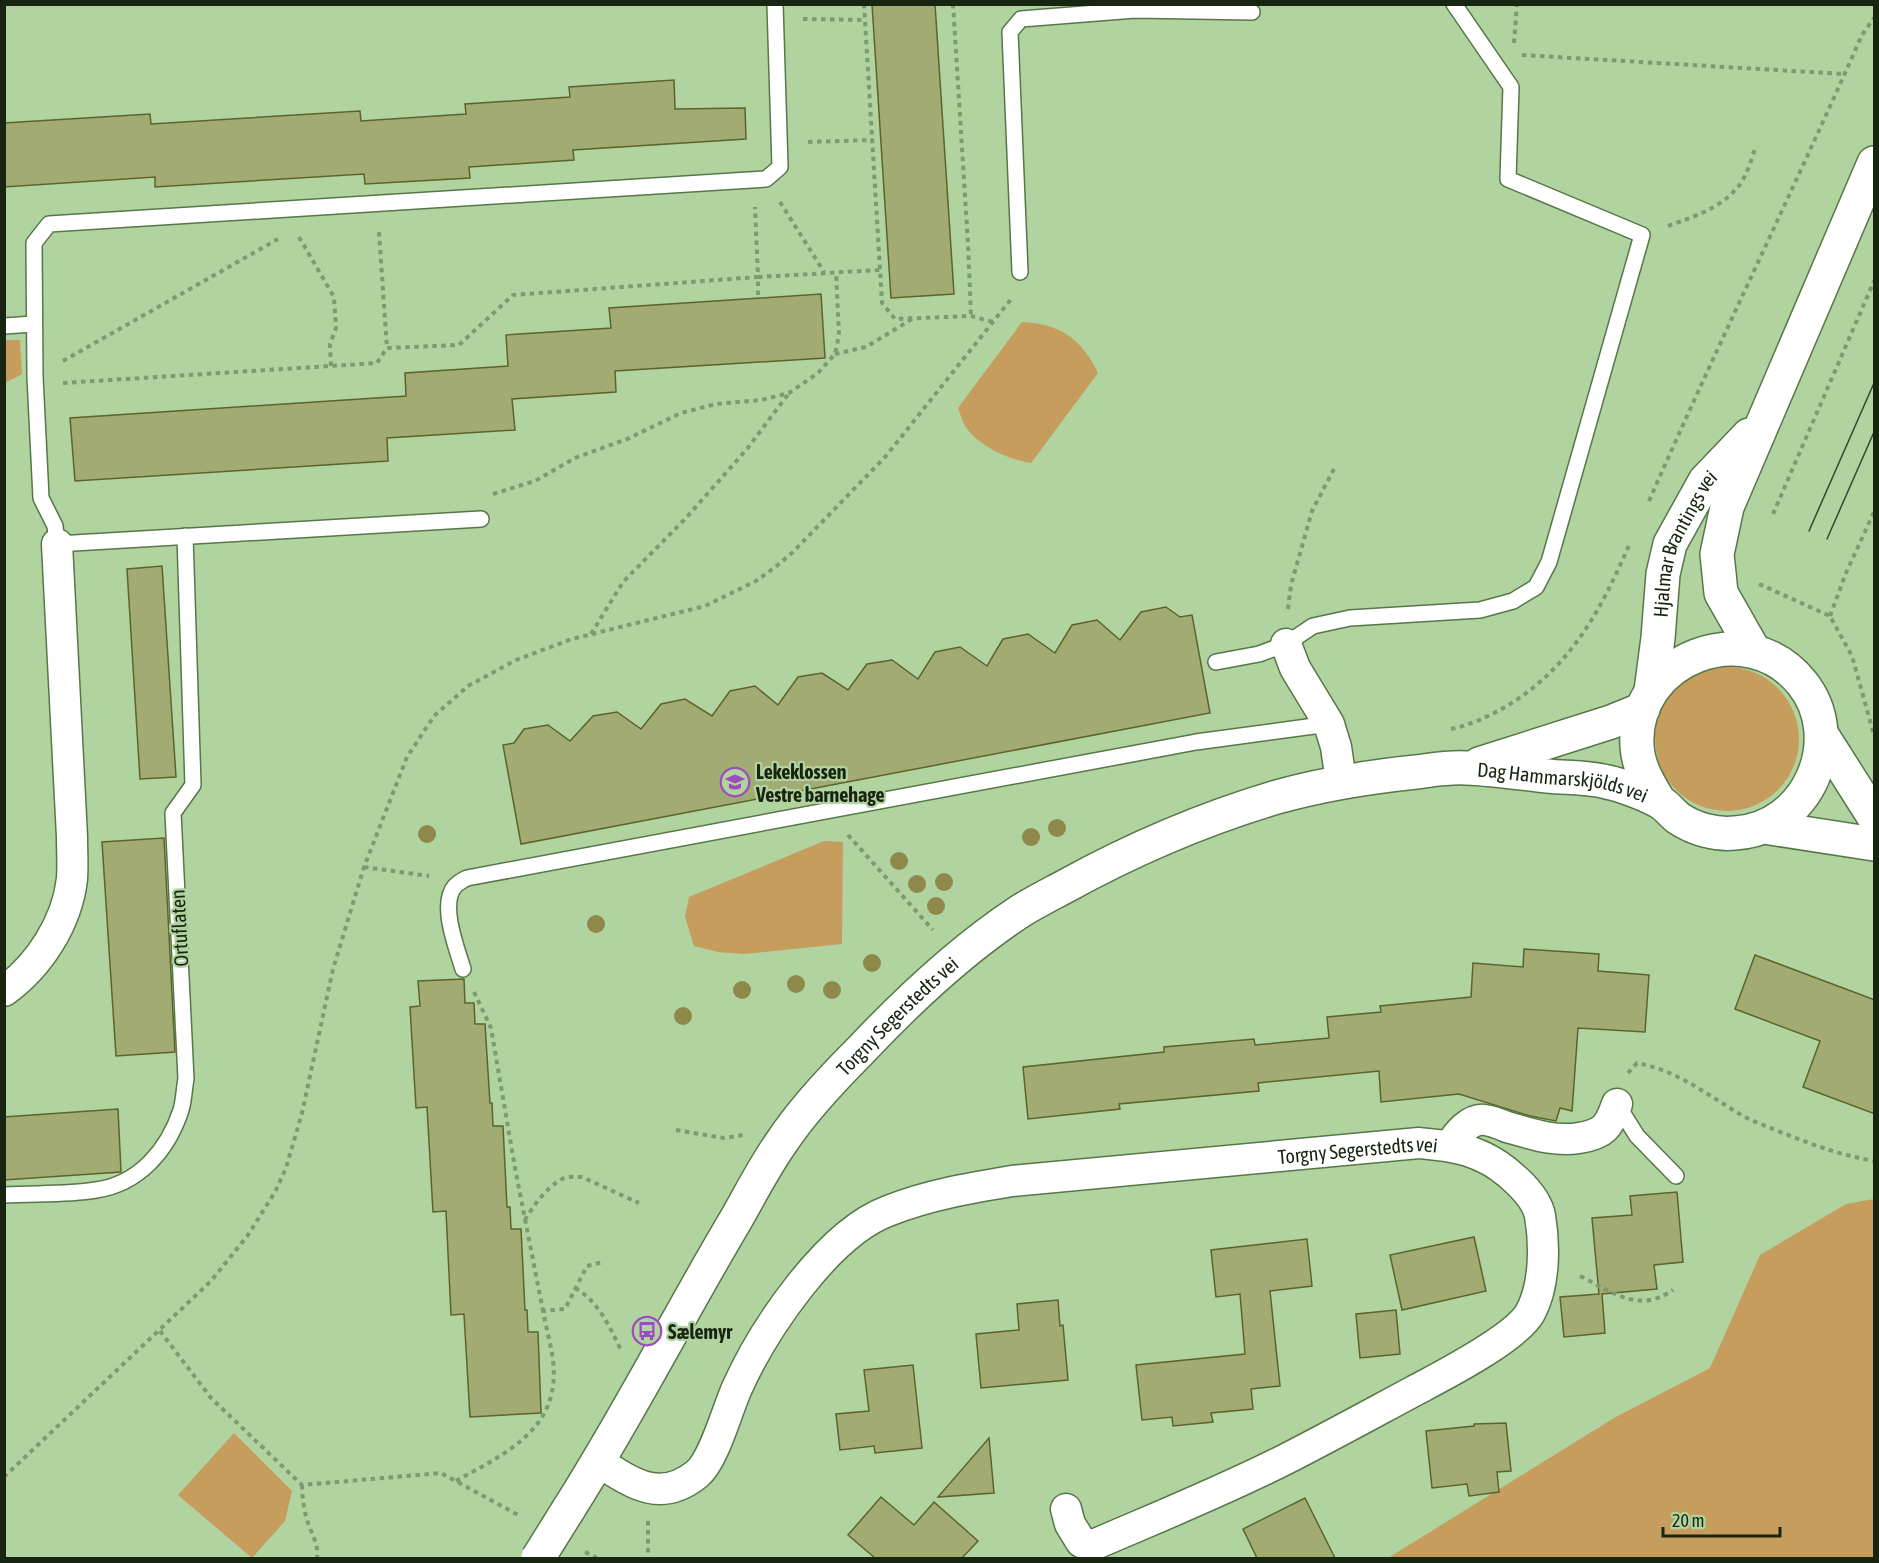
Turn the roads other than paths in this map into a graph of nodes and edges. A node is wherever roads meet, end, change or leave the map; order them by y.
1 (1245, 4) edge
2 (1454, 4) edge
3 (775, 11) edge
4 (1875, 163) edge
5 (1020, 272) dead end
6 (33, 324) junction
7 (4, 326) edge
8 (1764, 418) junction
9 (481, 519) road end
10 (184, 536) junction
11 (57, 544) junction
12 (1286, 644) junction
13 (1754, 651) junction
14 (1216, 662) dead end
15 (1647, 700) junction
16 (1329, 724) junction
17 (1822, 735) junction
18 (1466, 768) junction
19 (1355, 779) junction
20 (1659, 801) junction
21 (1875, 817) edge
22 (1764, 827) junction
23 (1875, 844) edge
24 (463, 969) road end
25 (4, 991) edge
26 (1617, 1104) joint
27 (1450, 1146) junction
28 (1676, 1176) dead end
29 (4, 1195) edge
30 (598, 1462) junction
31 (1066, 1509) dead end
32 (538, 1558) edge

1 - 5 lane
2 - 12 lane
3 - 6 lane
4 - 8 main road, Hjalmar Brantings vei
6 - 7 lane
6 - 11 lane
8 - 13 main road, Hjalmar Brantings vei
8 - 15 main road, Hjalmar Brantings vei
9 - 10 lane
10 - 11 lane
10 - 29 lane, Ortuflaten
11 - 25 street
12 - 14 lane
12 - 16 street
13 - 15 main road
13 - 17 main road
15 - 18 main road, Dag Hammarskjölds vei
15 - 20 main road
16 - 19 street
16 - 24 lane
17 - 21 main road
17 - 22 main road
18 - 19 main road, Dag Hammarskjölds vei
18 - 20 main road, Dag Hammarskjölds vei
19 - 30 main road, Torgny Segerstedts vei
20 - 22 main road
22 - 23 main road
26 - 27 street, Torgny Segerstedts vei
26 - 28 lane
27 - 30 street, Torgny Segerstedts vei
27 - 31 street, Torgny Segerstedts vei
30 - 32 main road, Torgny Segerstedts vei, bridge

